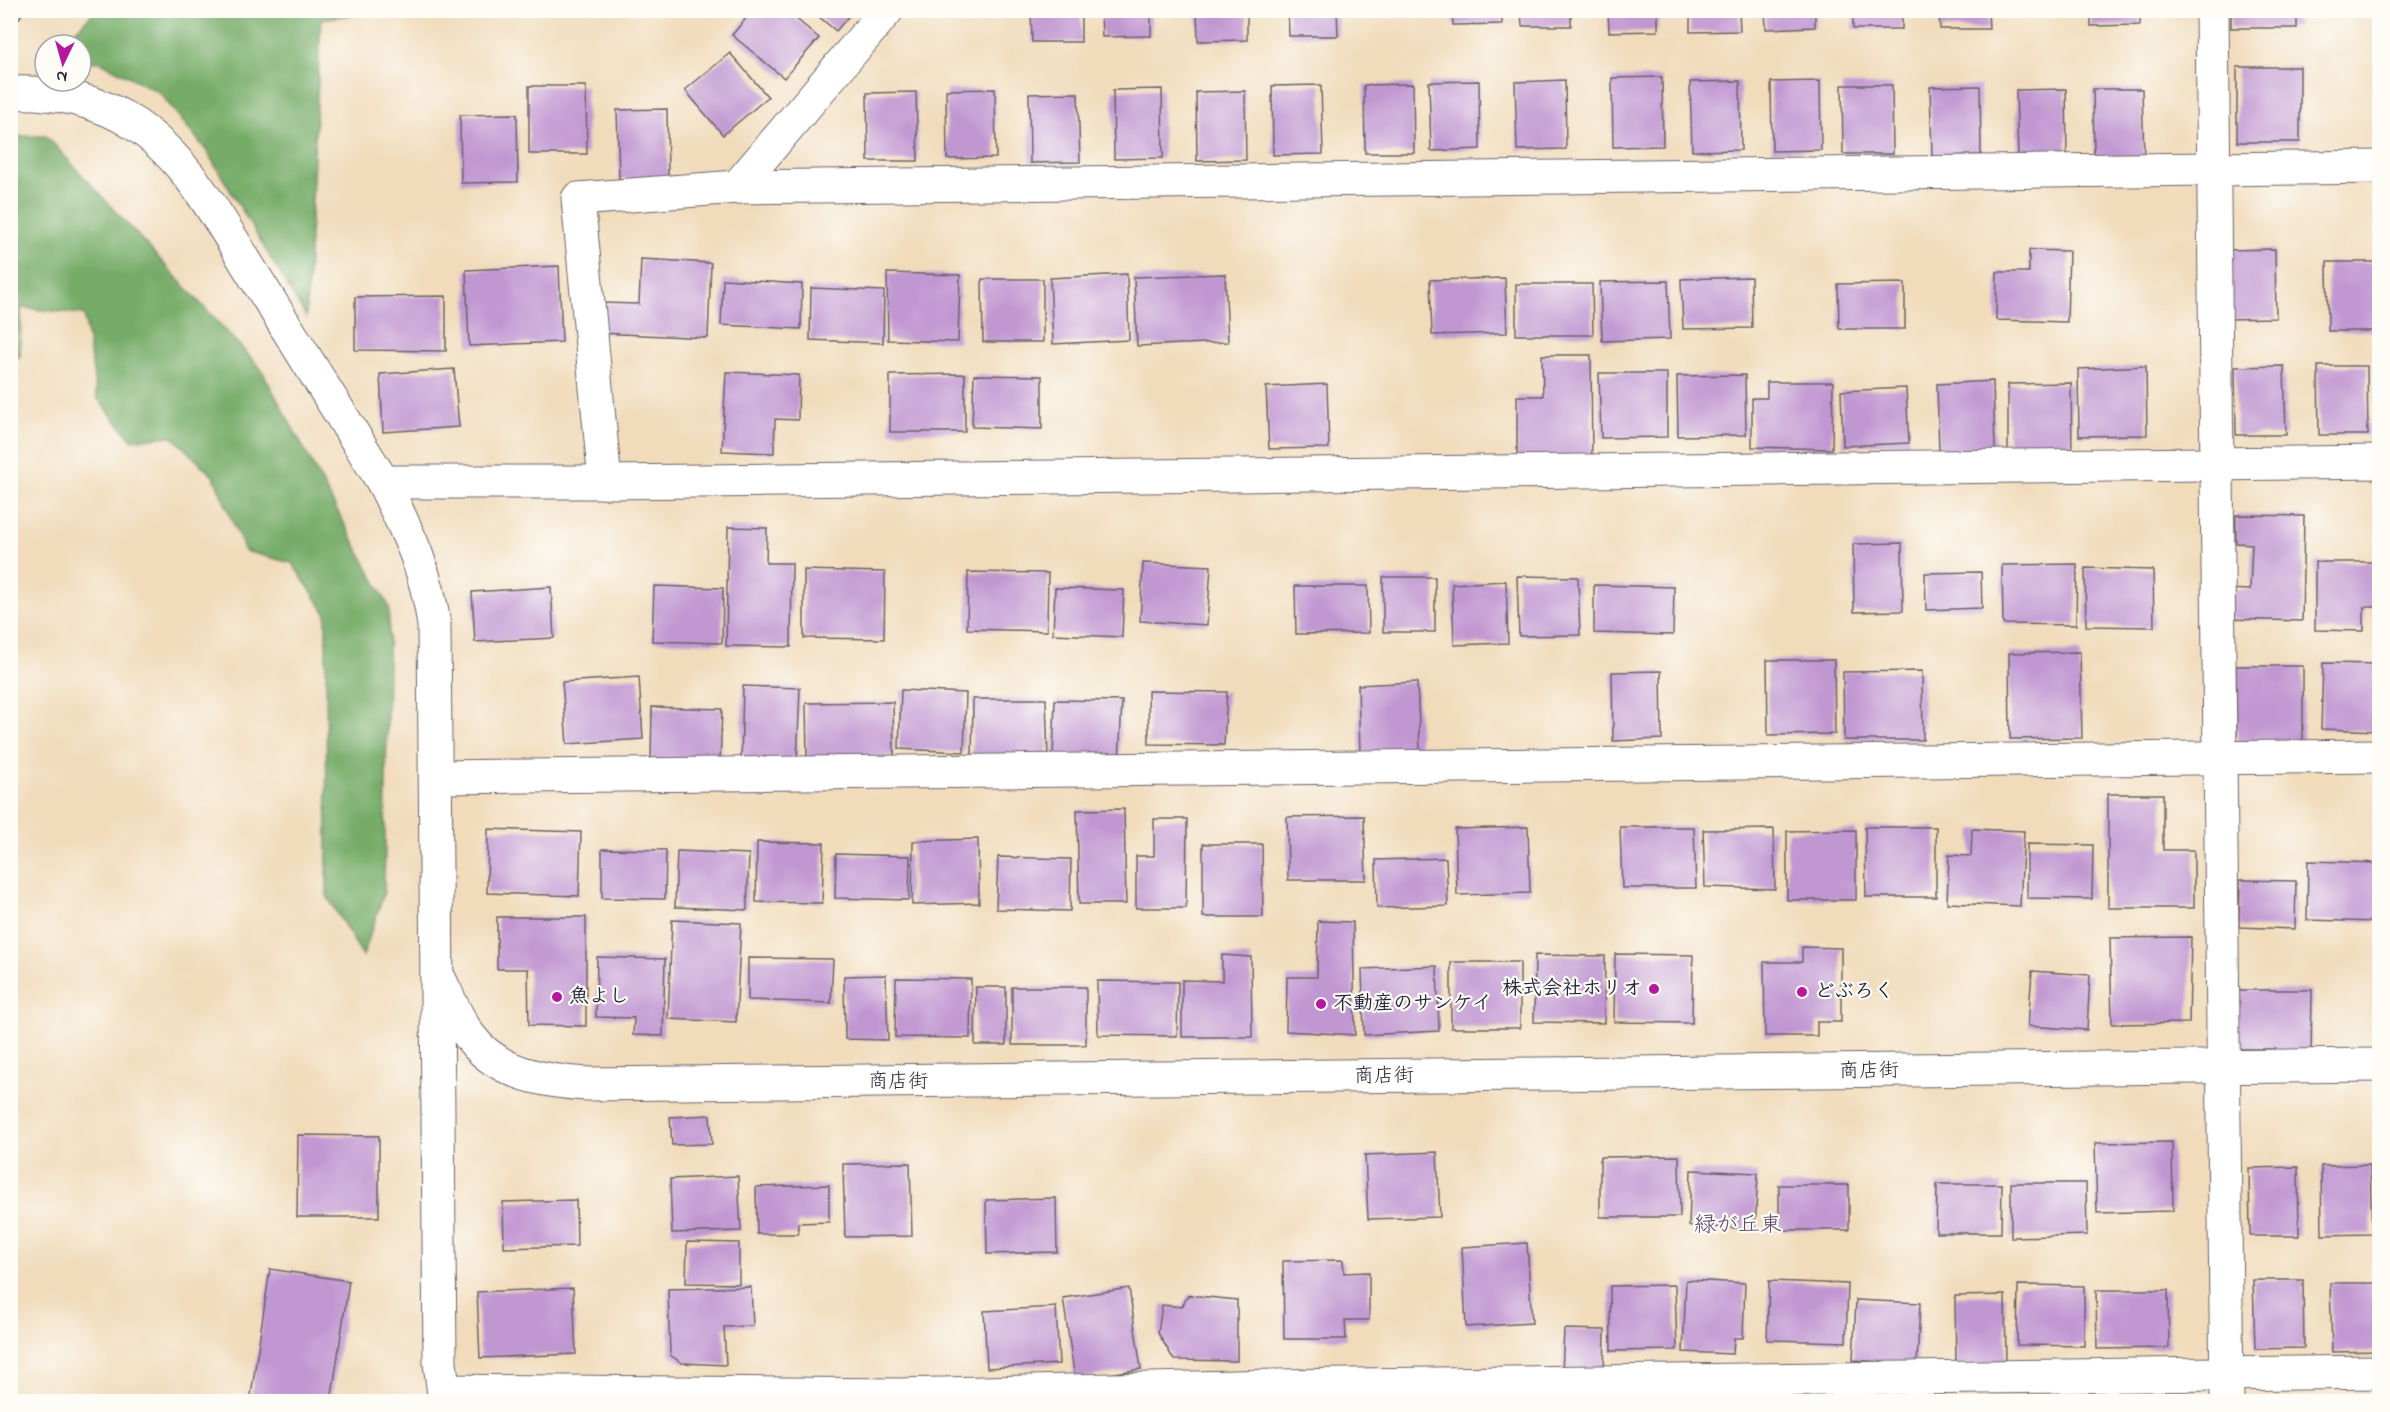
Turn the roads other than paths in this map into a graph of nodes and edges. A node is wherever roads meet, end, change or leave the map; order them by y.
1 (886, 10) edge
2 (2212, 10) edge
3 (10, 93) edge
4 (2379, 167) edge
5 (2214, 168) junction
6 (737, 187) junction
7 (2379, 462) edge
8 (2218, 464) junction
9 (383, 482) junction
10 (605, 482) junction
11 (2379, 756) edge
12 (2220, 759) junction
13 (436, 777) junction
14 (438, 976) junction
15 (2379, 1065) edge
16 (2224, 1068) junction
17 (2379, 1372) edge
18 (2227, 1388) edge
19 (445, 1396) edge
20 (901, 1398) edge

1 - 6 street
2 - 5 street
3 - 9 street
4 - 5 street
5 - 6 street
5 - 8 street
6 - 10 street
7 - 8 street
8 - 10 street
8 - 12 street
9 - 10 street
9 - 13 street
11 - 12 street
12 - 13 street
12 - 16 street
13 - 14 street
14 - 16 street, 商店街
14 - 19 street
15 - 16 street, 商店街
16 - 18 street
17 - 18 street
18 - 20 street
19 - 20 street

